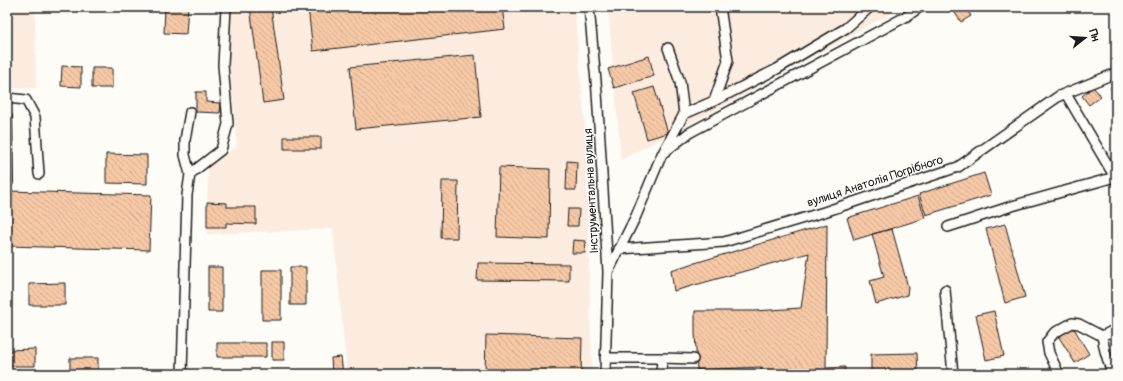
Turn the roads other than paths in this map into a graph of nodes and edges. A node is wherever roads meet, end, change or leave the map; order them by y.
1 (226, 7) edge
2 (589, 7) edge
3 (720, 7) edge
4 (870, 7) edge
5 (920, 7) edge
6 (668, 48) dead end
7 (1116, 73) edge
8 (1066, 94) junction
9 (7, 98) edge
10 (714, 101) junction
11 (190, 112) dead end
12 (684, 114) junction
13 (7, 117) edge
14 (662, 154) junction
15 (39, 174) dead end
16 (190, 174) junction
17 (1116, 178) edge
18 (8, 182) dead end
19 (948, 226) dead end
20 (619, 249) junction
21 (608, 272) junction
22 (945, 290) dead end
23 (1116, 329) edge
24 (1102, 336) junction
25 (605, 358) junction
26 (662, 358) junction
27 (693, 359) dead end
28 (182, 374) edge
29 (605, 374) edge
30 (661, 374) edge
31 (953, 374) edge
32 (1059, 374) edge
33 (1112, 374) edge

1 - 16 street
2 - 21 street, Інструментальна вулиця
3 - 10 street
4 - 10 street
5 - 14 street
6 - 12 street
7 - 8 street, вулиця Анатолія Погрібного
8 - 17 street
8 - 20 street, вулиця Анатолія Погрібного
9 - 15 street
10 - 12 street
11 - 16 street
12 - 14 street
13 - 18 street
14 - 20 street
16 - 28 street
17 - 19 street
20 - 21 street
21 - 25 street, Інструментальна вулиця
22 - 31 street
23 - 24 street
24 - 32 street
24 - 33 street
25 - 26 street
25 - 29 street, Інструментальна вулиця
26 - 27 street
26 - 30 street

